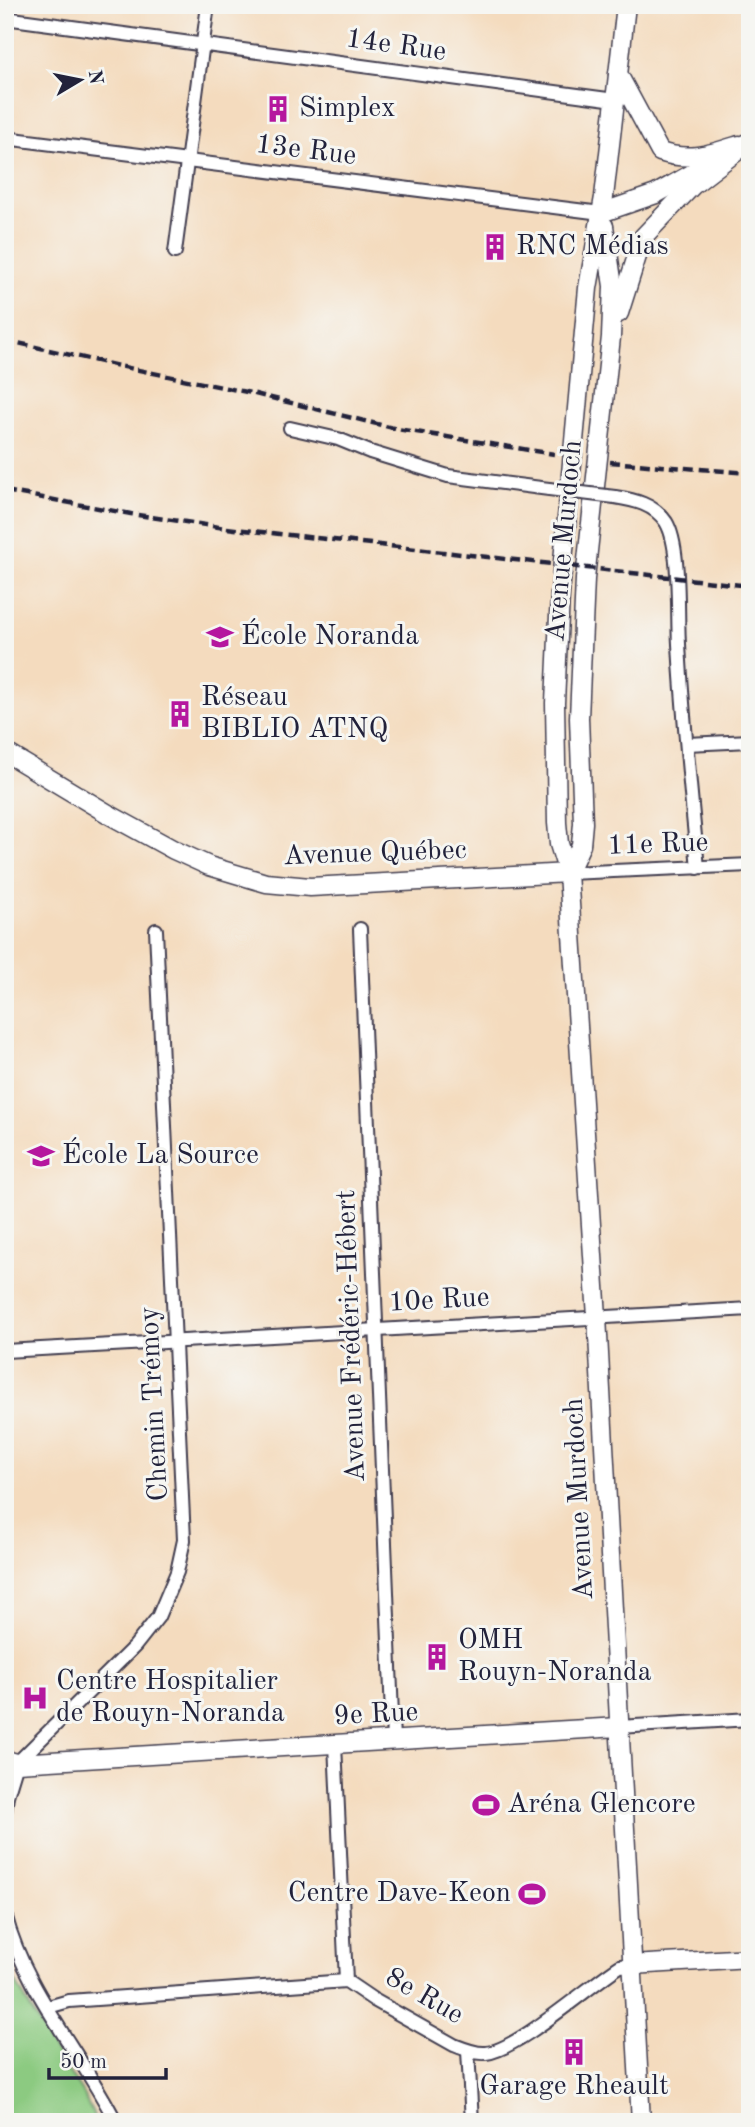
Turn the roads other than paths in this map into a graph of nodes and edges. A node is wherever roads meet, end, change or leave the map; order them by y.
1 (208, 5) edge
2 (626, 5) edge
3 (5, 18) edge
4 (203, 44) junction
5 (618, 74) junction
6 (615, 100) junction
7 (5, 138) edge
8 (750, 142) edge
9 (187, 161) junction
10 (601, 213) junction
11 (175, 252) dead end
12 (609, 358) junction
13 (290, 428) dead end
14 (750, 741) edge
15 (687, 744) junction
16 (5, 752) edge
17 (750, 865) edge
18 (698, 868) junction
19 (568, 873) junction
20 (359, 929) dead end
21 (156, 930) dead end
22 (750, 1309) edge
23 (597, 1317) junction
24 (377, 1330) junction
25 (177, 1342) junction
26 (5, 1351) edge
27 (750, 1719) edge
28 (620, 1727) junction
29 (393, 1740) junction
30 (335, 1744) junction
31 (11, 1761) edge
32 (5, 1812) edge
33 (5, 1914) edge
34 (750, 1958) edge
35 (632, 1965) junction
36 (346, 1980) junction
37 (48, 2007) junction
38 (468, 2051) junction
39 (116, 2122) edge
40 (472, 2122) edge
41 (641, 2122) edge

1 - 4 street
2 - 5 street, Avenue Murdoch
3 - 4 street, 14e Rue
4 - 6 street, 14e Rue
4 - 9 street
5 - 6 street, Avenue Murdoch
5 - 8 street
6 - 10 street, Avenue Murdoch
7 - 9 street, 13e Rue
8 - 10 street
8 - 12 street
9 - 10 street, 13e Rue
9 - 11 street
10 - 12 street, Avenue Murdoch
10 - 19 street, Avenue Murdoch
12 - 19 street, Avenue Murdoch
13 - 15 street, bridge
14 - 15 street
15 - 18 street
16 - 19 street, Avenue Québec
17 - 18 street, 11e Rue
18 - 19 street, 11e Rue
19 - 23 street, Avenue Murdoch
20 - 24 street, Avenue Frédéric-Hébert
21 - 25 street, Chemin Trémoy
22 - 23 street, 10e Rue
23 - 24 street, 10e Rue
23 - 28 street, Avenue Murdoch
24 - 25 street, 10e Rue
24 - 29 street, Avenue Frédéric-Hébert
25 - 26 street, 10e Rue
25 - 31 street, Chemin Trémoy
27 - 28 street, 9e Rue
28 - 29 street, 9e Rue
28 - 35 street, Avenue Murdoch
29 - 30 street, 9e Rue
30 - 31 street, 9e Rue
30 - 36 street
31 - 32 street, Chemin Trémoy
33 - 37 street
34 - 35 street, 8e Rue
35 - 38 street, 8e Rue
35 - 41 street, Avenue Murdoch
36 - 37 street, 8e Rue
36 - 38 street, 8e Rue
37 - 39 street
38 - 40 street

